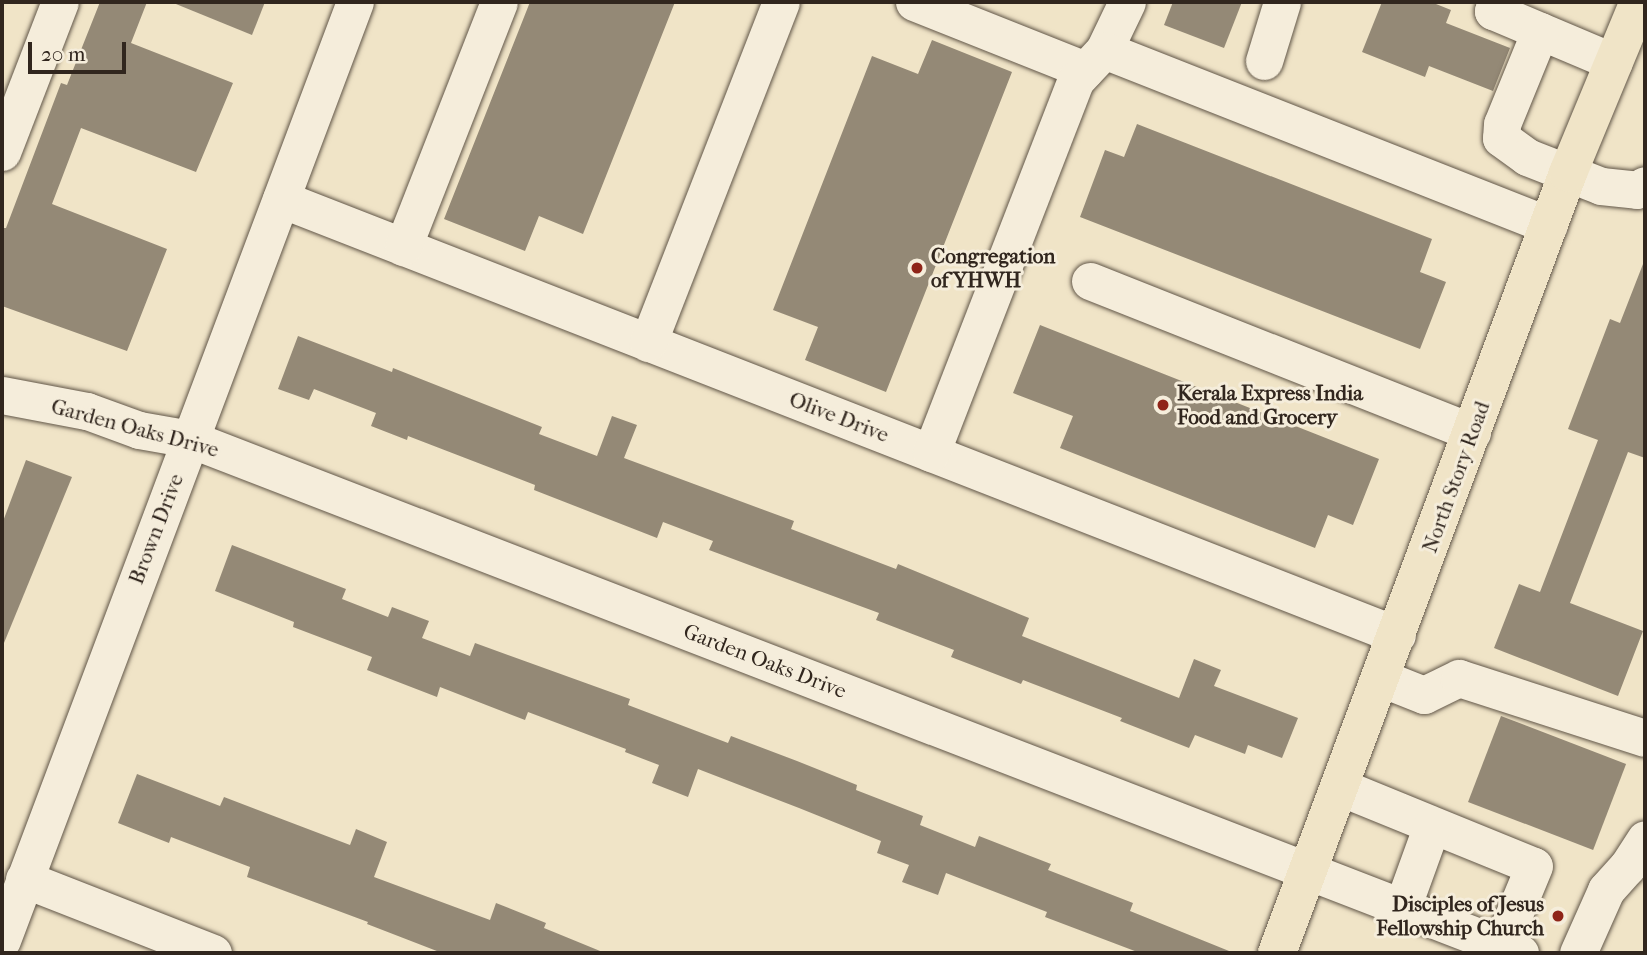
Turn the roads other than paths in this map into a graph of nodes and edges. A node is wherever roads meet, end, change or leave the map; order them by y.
1 (60, 2) edge
2 (355, 2) edge
3 (499, 2) edge
4 (781, 2) edge
5 (914, 2) edge
6 (1127, 2) edge
7 (1282, 2) edge
8 (1488, 5) edge
9 (1638, 17) edge
10 (1540, 31) junction
11 (1094, 60) junction
12 (1264, 61) dead end
13 (1614, 62) junction
14 (2, 152) edge
15 (1568, 173) junction
16 (1645, 185) edge
17 (281, 199) junction
18 (1549, 225) junction
19 (403, 247) junction
20 (1090, 281) dead end
21 (648, 342) junction
22 (2, 394) edge
23 (1472, 432) junction
24 (190, 439) junction
25 (931, 453) junction
26 (1397, 635) junction
27 (1381, 678) junction
28 (1645, 738) edge
29 (1340, 787) junction
30 (1432, 825) junction
31 (1645, 839) edge
32 (1308, 871) junction
33 (24, 879) junction
34 (1402, 908) junction
35 (2, 940) edge
36 (1506, 951) edge
37 (213, 953) edge
38 (1277, 953) edge
39 (1578, 953) edge

1 - 14 street
2 - 17 street, Brown Drive
3 - 19 street
4 - 21 street
5 - 11 street
6 - 11 street
7 - 12 street
8 - 10 street
9 - 13 main road, North Story Road
10 - 13 street
10 - 15 street
11 - 18 street
11 - 25 street
13 - 15 main road, North Story Road
15 - 16 street
15 - 18 main road, North Story Road
17 - 19 street, Olive Drive
17 - 24 street, Brown Drive
18 - 23 main road, North Story Road
19 - 21 street, Olive Drive
20 - 23 street
21 - 25 street, Olive Drive
22 - 24 street, Garden Oaks Drive
23 - 26 main road, North Story Road
24 - 32 street, Garden Oaks Drive
24 - 33 street, Brown Drive
25 - 26 street, Olive Drive
26 - 27 main road, North Story Road
27 - 28 street
27 - 29 main road, North Story Road
29 - 30 street
29 - 32 main road, North Story Road
30 - 34 street
30 - 36 street
31 - 39 street
32 - 34 street, Garden Oaks Drive
32 - 38 main road, North Story Road
33 - 35 street, Brown Drive
33 - 37 street
34 - 36 street, Garden Oaks Drive

